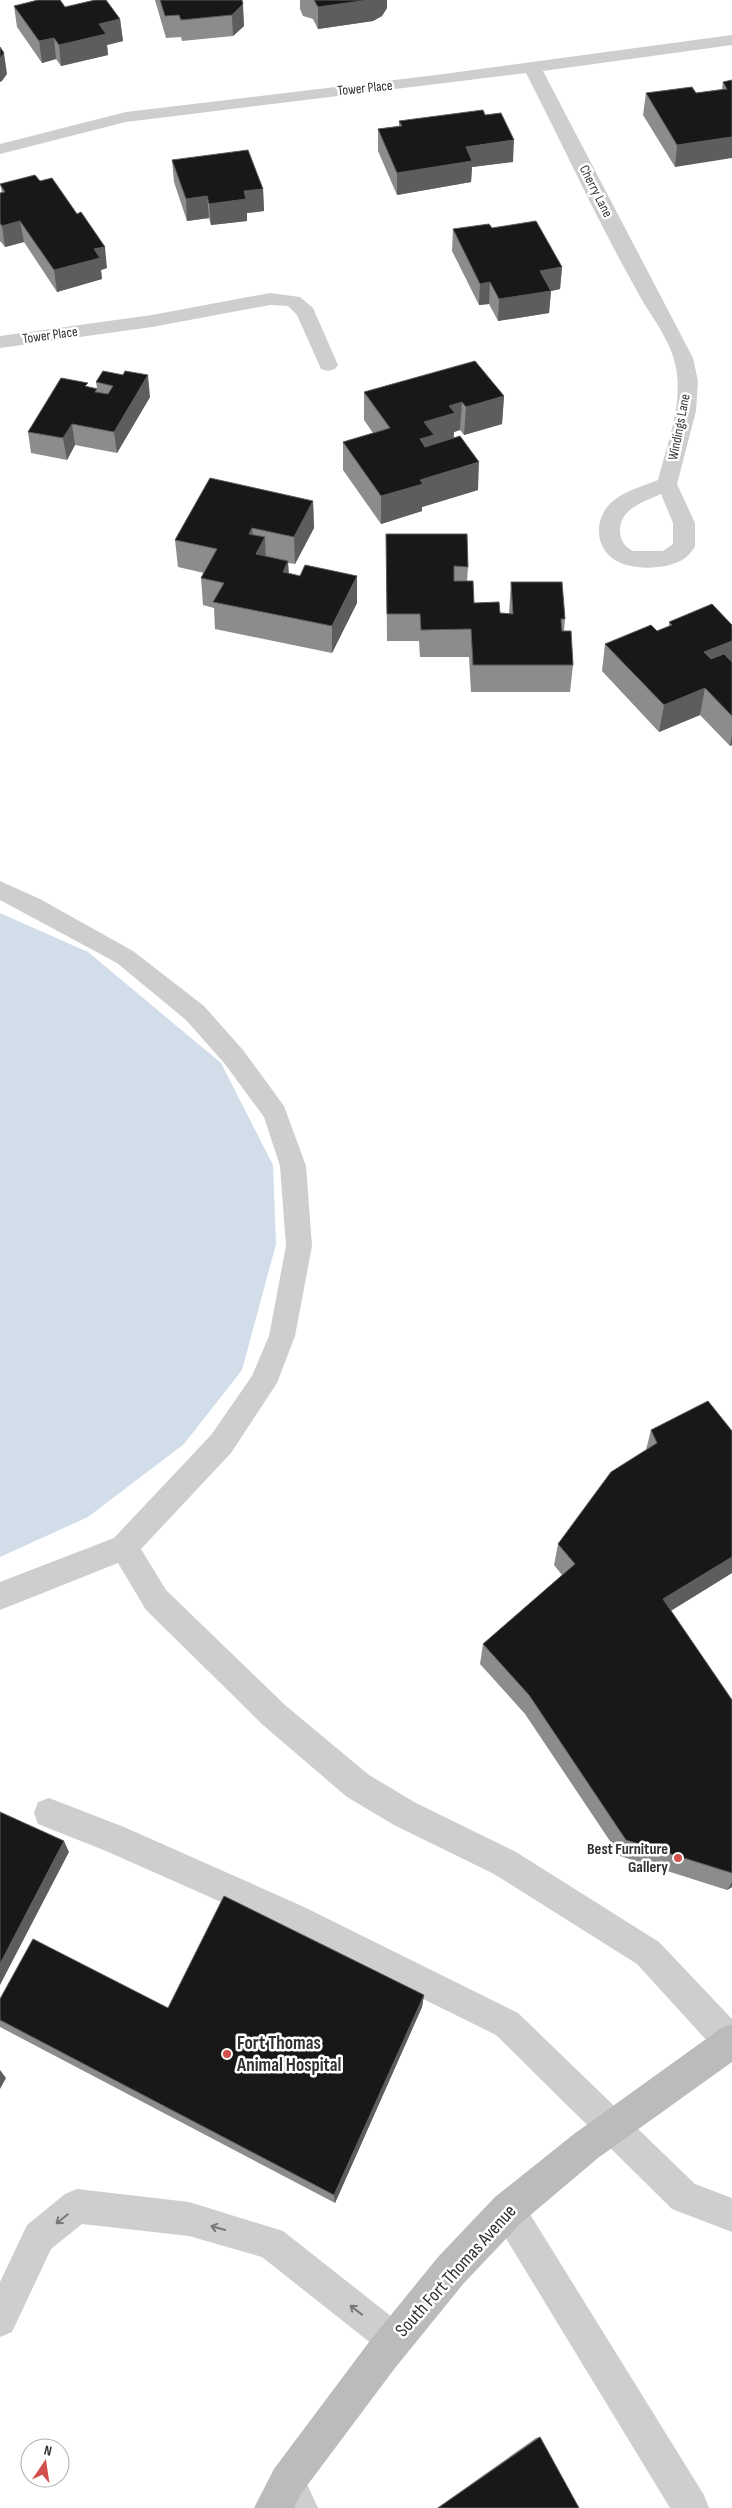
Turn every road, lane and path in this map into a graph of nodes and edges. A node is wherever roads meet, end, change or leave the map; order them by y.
1 (732, 40) edge
2 (532, 67) junction
3 (0, 150) edge
4 (662, 315) joint
5 (0, 342) edge
6 (328, 365) dead end
7 (667, 484) dead end
8 (0, 890) edge
9 (124, 1546) junction
10 (0, 1596) edge
11 (48, 1814) dead end
12 (732, 2042) edge
13 (614, 2127) junction
14 (508, 2210) junction
15 (732, 2215) edge
16 (0, 2320) edge
17 (394, 2340) junction
18 (286, 2499) edge
19 (691, 2508) edge

1 - 2 street, Tower Place
2 - 3 street, Tower Place
2 - 4 street, Cherry Lane
4 - 7 street, Windings Lane
5 - 6 street, Tower Place
8 - 9 lane
9 - 10 lane
9 - 12 lane
11 - 13 lane
12 - 13 main road, South Fort Thomas Avenue
13 - 14 main road, South Fort Thomas Avenue
13 - 15 lane
14 - 17 main road, South Fort Thomas Avenue
14 - 19 lane
17 -> 16 lane
17 - 18 main road, South Fort Thomas Avenue

